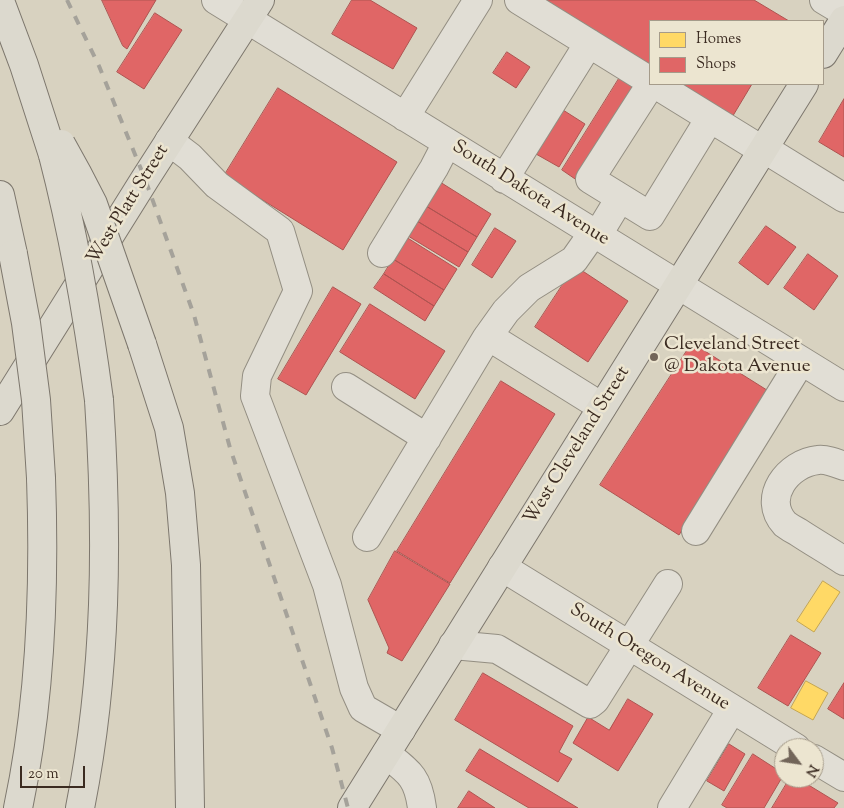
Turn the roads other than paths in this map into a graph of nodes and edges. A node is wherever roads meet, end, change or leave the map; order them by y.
1 (216, 0) edge
2 (478, 0) edge
3 (519, 0) edge
4 (824, 0) edge
5 (0, 2) edge
6 (254, 10) edge
7 (844, 12) edge
8 (844, 20) edge
9 (589, 43) junction
10 (824, 52) edge
11 (649, 81) edge
12 (649, 85) edge
13 (657, 85) edge
14 (803, 85) edge
15 (405, 117) junction
16 (710, 118) junction
17 (169, 141) junction
18 (447, 143) junction
19 (763, 149) junction
20 (57, 150) junction
21 (504, 179) junction
22 (0, 195) edge
23 (620, 198) junction
24 (844, 198) edge
25 (595, 235) junction
26 (382, 253) dead end
27 (678, 286) junction
28 (488, 336) junction
29 (801, 361) junction
30 (346, 387) dead end
31 (844, 388) edge
32 (602, 407) junction
33 (0, 411) edge
34 (427, 438) junction
35 (844, 466) edge
36 (696, 531) dead end
37 (367, 537) dead end
38 (844, 561) edge
39 (502, 567) junction
40 (668, 584) dead end
41 (453, 645) junction
42 (629, 645) junction
43 (732, 709) junction
44 (401, 730) junction
45 (780, 738) edge
46 (386, 754) junction
47 (824, 765) edge
48 (844, 778) edge
49 (18, 808) edge
50 (80, 808) edge
51 (190, 808) edge
52 (352, 808) edge
53 (422, 808) edge
54 (672, 808) edge

1 - 6 street, South Dakota Avenue
2 - 15 street
3 - 9 street
4 - 7 street
5 - 20 main road
6 - 15 street, South Dakota Avenue
6 - 17 main road, West Platt Street
8 - 10 main road
9 - 11 street
9 - 21 street
12 - 23 street
13 - 16 street
14 - 19 main road, West Cleveland Street
15 - 18 street, South Dakota Avenue
16 - 19 street
16 - 23 street
17 - 33 main road, West Platt Street
17 - 44 street
18 - 21 street, South Dakota Avenue
18 - 26 street
19 - 24 street
19 - 27 main road, West Cleveland Street
20 - 50 main road, bridge
20 - 51 main road, bridge
21 - 25 street, South Dakota Avenue
22 - 49 main road, bridge
23 - 25 street
25 - 27 street, South Dakota Avenue
25 - 28 street
27 - 29 street, South Dakota Avenue
27 - 32 main road, West Cleveland Street
28 - 32 street
28 - 34 street
29 - 31 street, South Dakota Avenue
29 - 36 street
30 - 34 street
32 - 39 main road, West Cleveland Street
34 - 37 street
35 - 38 street
39 - 41 main road, West Cleveland Street
39 - 42 street, South Oregon Avenue
40 - 42 street
41 - 42 street
41 - 44 main road, West Cleveland Street
42 - 43 street, South Oregon Avenue
43 - 45 street, South Oregon Avenue
43 - 54 street
44 - 46 main road, West Cleveland Street
46 - 52 main road, West Cleveland Street
46 - 53 street
47 - 48 street

